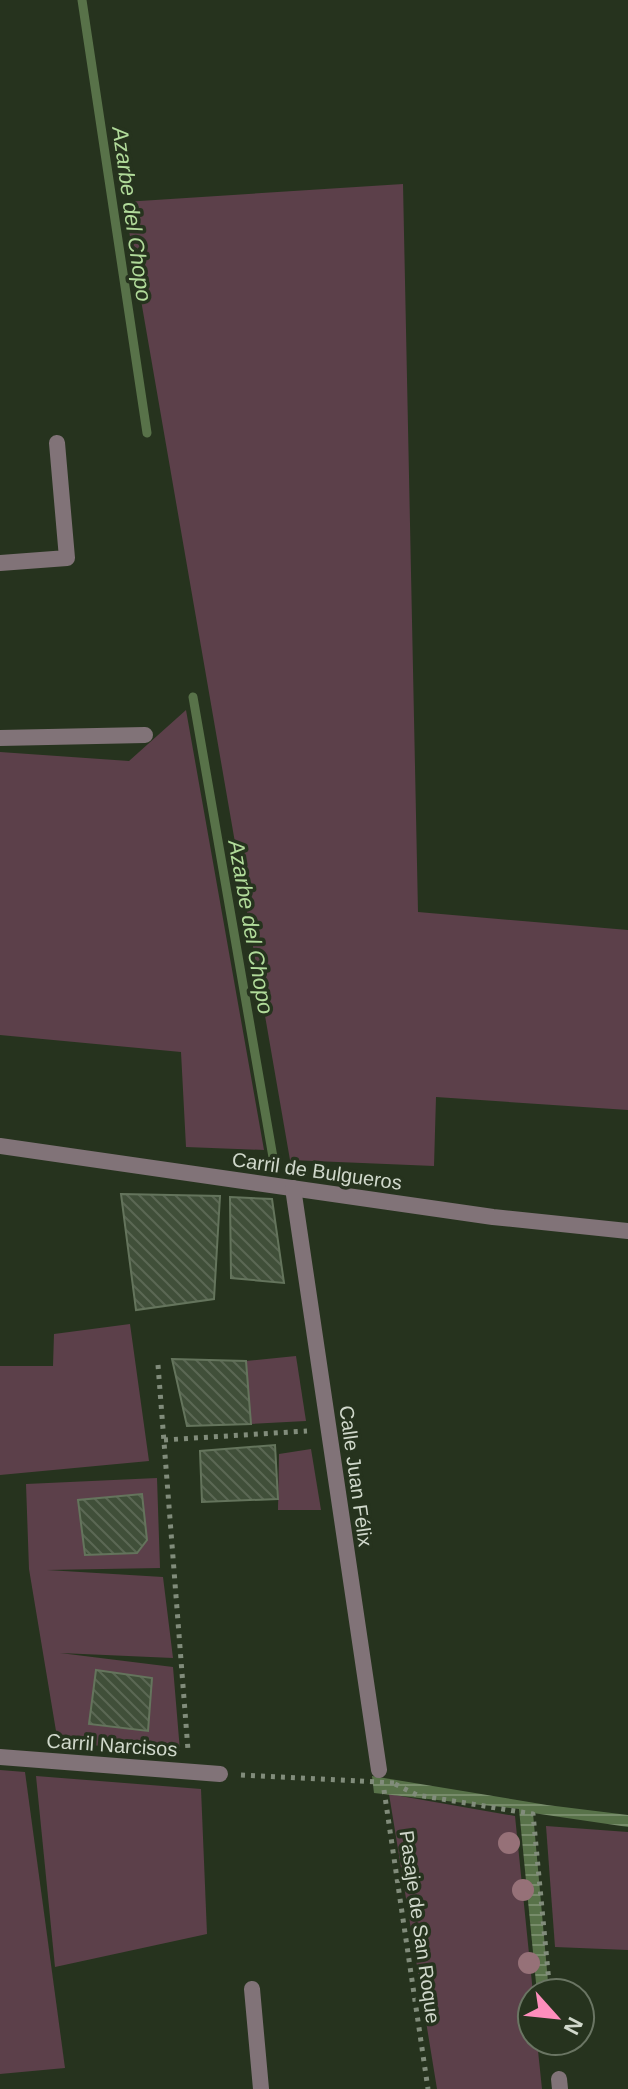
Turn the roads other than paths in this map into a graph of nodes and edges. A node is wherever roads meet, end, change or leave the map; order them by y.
1 (57, 443) dead end
2 (0, 563) edge
3 (145, 735) dead end
4 (0, 738) edge
5 (0, 1146) edge
6 (293, 1188) junction
7 (628, 1231) edge
8 (0, 1757) edge
9 (379, 1770) road end
10 (220, 1774) road end
11 (252, 1989) dead end
12 (261, 2089) edge

1 - 2 street
3 - 4 street
5 - 6 street, Carril de Bulgueros
6 - 7 street, Carril de Bulgueros
6 - 9 street, Calle Juan Félix
8 - 10 street, Carril Narcisos
11 - 12 street

